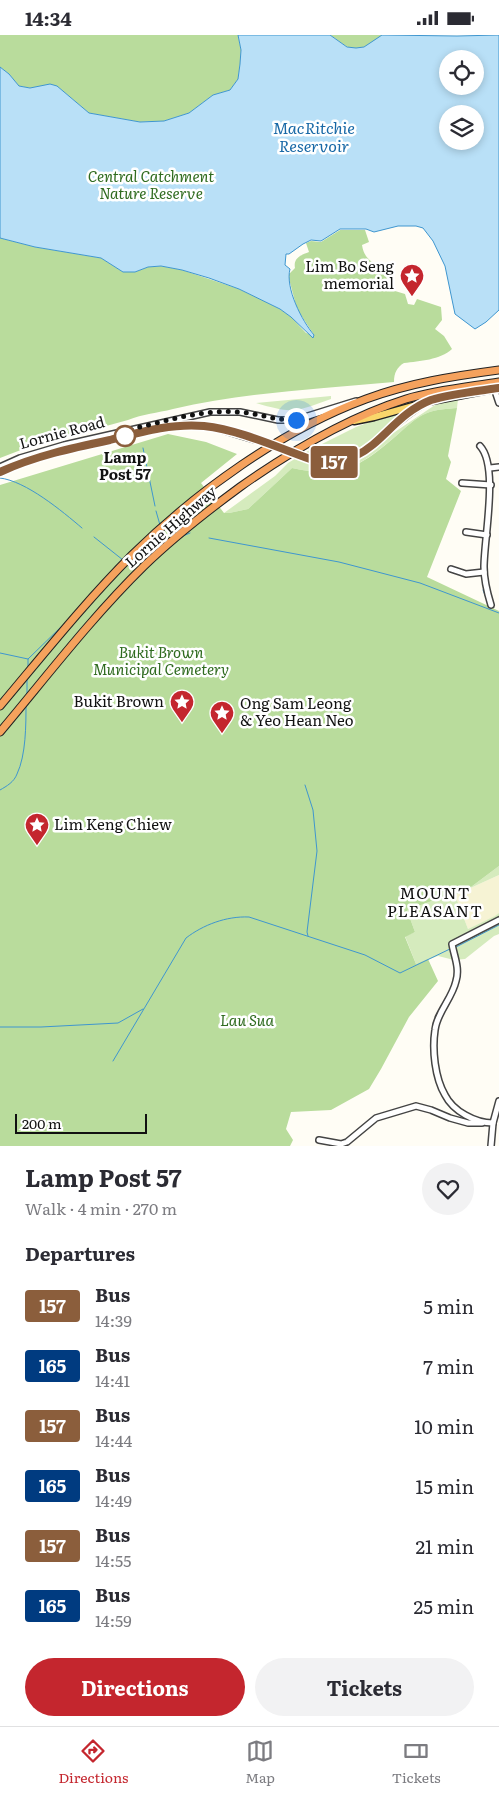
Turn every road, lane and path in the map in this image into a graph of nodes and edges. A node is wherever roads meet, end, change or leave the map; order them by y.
1 (499, 368) edge
2 (499, 382) edge
3 (497, 388) edge
4 (367, 398) junction
5 (431, 401) junction
6 (499, 403) edge
7 (349, 422) junction
8 (255, 439) tunnel mouth
9 (480, 446) dead end
10 (310, 459) tunnel mouth
11 (0, 467) edge
12 (499, 467) edge
13 (490, 468) junction
14 (0, 472) edge
15 (462, 483) dead end
16 (491, 485) junction
17 (466, 532) dead end
18 (487, 535) junction
19 (451, 569) dead end
20 (484, 572) junction
21 (491, 605) dead end
22 (0, 706) edge
23 (0, 732) edge
24 (499, 920) edge
25 (499, 1101) edge
26 (490, 1123) junction
27 (320, 1140) dead end
28 (491, 1146) edge

1 - 4 highway, Lornie Highway
2 - 7 highway, Lornie Highway
3 - 5 main road
3 - 6 street
4 - 11 street, Lornie Road
4 - 22 highway, Lornie Highway
5 - 7 main road
5 - 10 street
7 - 23 highway, Lornie Highway
8 - 14 street, Lornie Road
9 - 13 street
12 - 13 street
13 - 16 street
15 - 16 street
16 - 18 street
17 - 18 street
18 - 20 street
19 - 20 street
20 - 21 street
24 - 26 street
25 - 26 street
26 - 27 street
26 - 28 street

